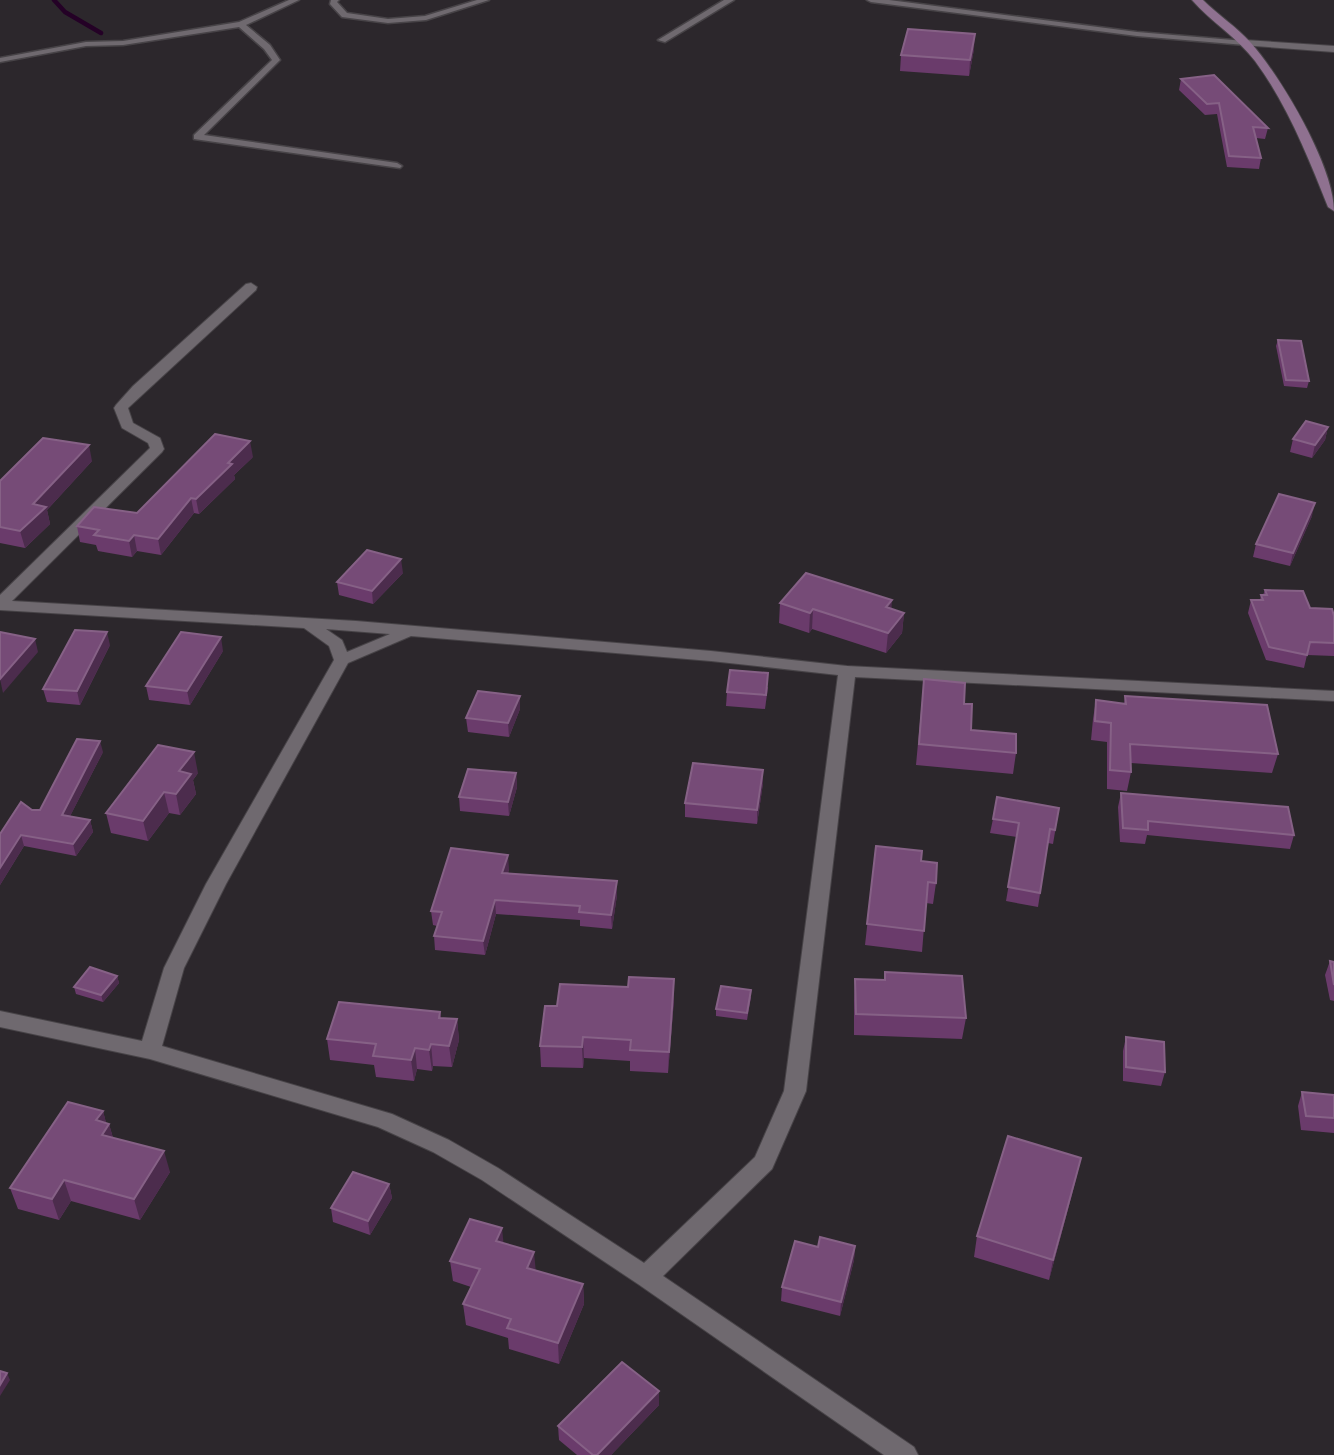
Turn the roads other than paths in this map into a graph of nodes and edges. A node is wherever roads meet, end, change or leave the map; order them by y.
1 (295, 0) edge
2 (335, 0) edge
3 (485, 0) edge
4 (730, 0) edge
5 (871, 0) edge
6 (1197, 0) edge
7 (241, 24) junction
8 (662, 40) dead end
9 (1245, 43) junction
10 (1334, 48) edge
11 (0, 60) edge
12 (397, 166) dead end
13 (1334, 207) edge
14 (251, 287) dead end
15 (0, 604) edge
16 (307, 623) junction
17 (410, 632) junction
18 (342, 660) junction
19 (847, 671) junction
20 (1334, 696) edge
21 (0, 1019) edge
22 (150, 1051) junction
23 (646, 1277) junction
24 (905, 1455) edge

1 - 7 lane
2 - 3 lane
4 - 8 lane
5 - 9 lane
6 - 9 street
7 - 11 lane
7 - 12 lane
9 - 10 street
9 - 13 street
14 - 15 street
15 - 16 street
16 - 17 street
16 - 18 street
17 - 18 street
17 - 19 street
18 - 22 street
19 - 20 street
19 - 23 street
21 - 22 street
22 - 23 street
23 - 24 street

